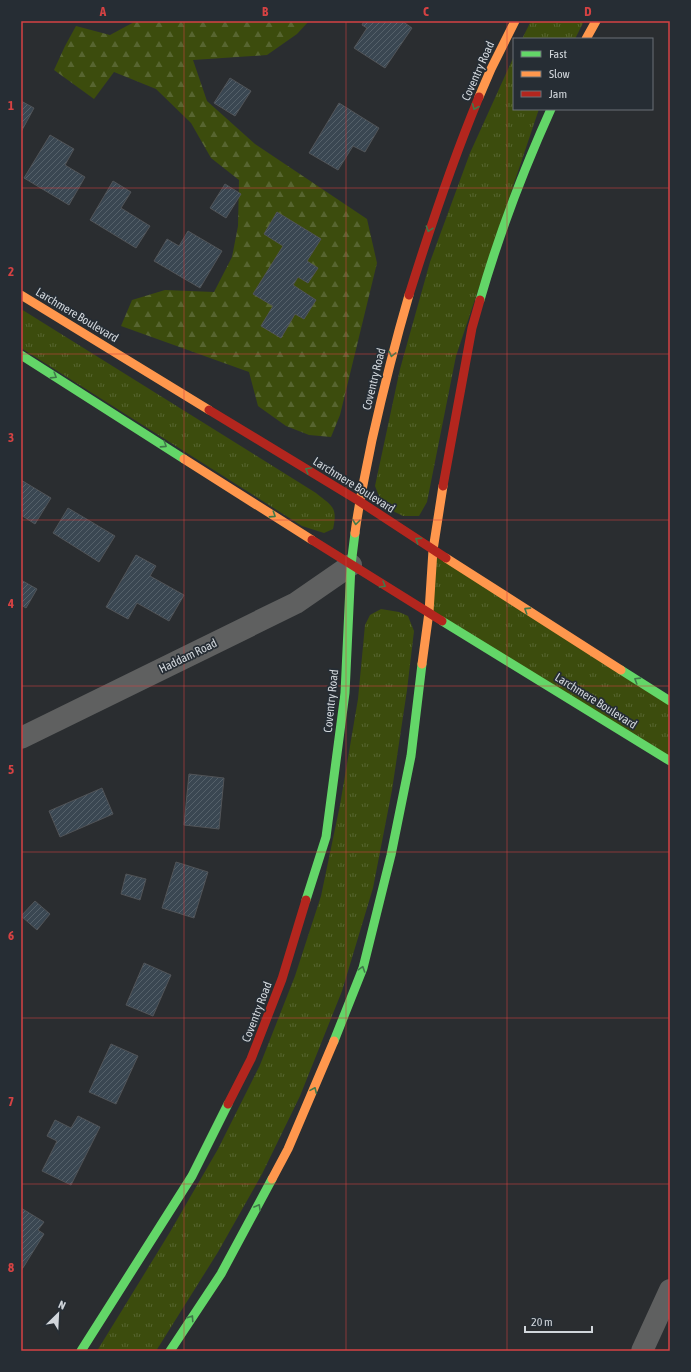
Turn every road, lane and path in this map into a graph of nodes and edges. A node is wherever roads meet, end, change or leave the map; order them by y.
1 (515, 21) edge
2 (596, 21) edge
3 (587, 38) edge
4 (551, 110) edge
5 (21, 295) edge
6 (21, 355) edge
7 (359, 501) junction
8 (433, 550) junction
9 (351, 565) junction
10 (429, 612) junction
11 (670, 701) edge
12 (21, 738) edge
13 (670, 761) edge
14 (670, 1290) edge
15 (81, 1351) edge
16 (170, 1351) edge
17 (642, 1351) edge

1 -> 7 street, Coventry Road
2 - 3 street
4 - 8 street
7 -> 5 street, Larchmere Boulevard
6 -> 9 street, Larchmere Boulevard
8 -> 7 street, Larchmere Boulevard
7 -> 9 street, Coventry Road
8 - 10 street
11 -> 8 street, Larchmere Boulevard
9 -> 10 street, Larchmere Boulevard
9 - 12 street, Haddam Road
9 - 15 street, Coventry Road
10 - 13 street, Larchmere Boulevard
16 -> 10 street
14 - 17 street

